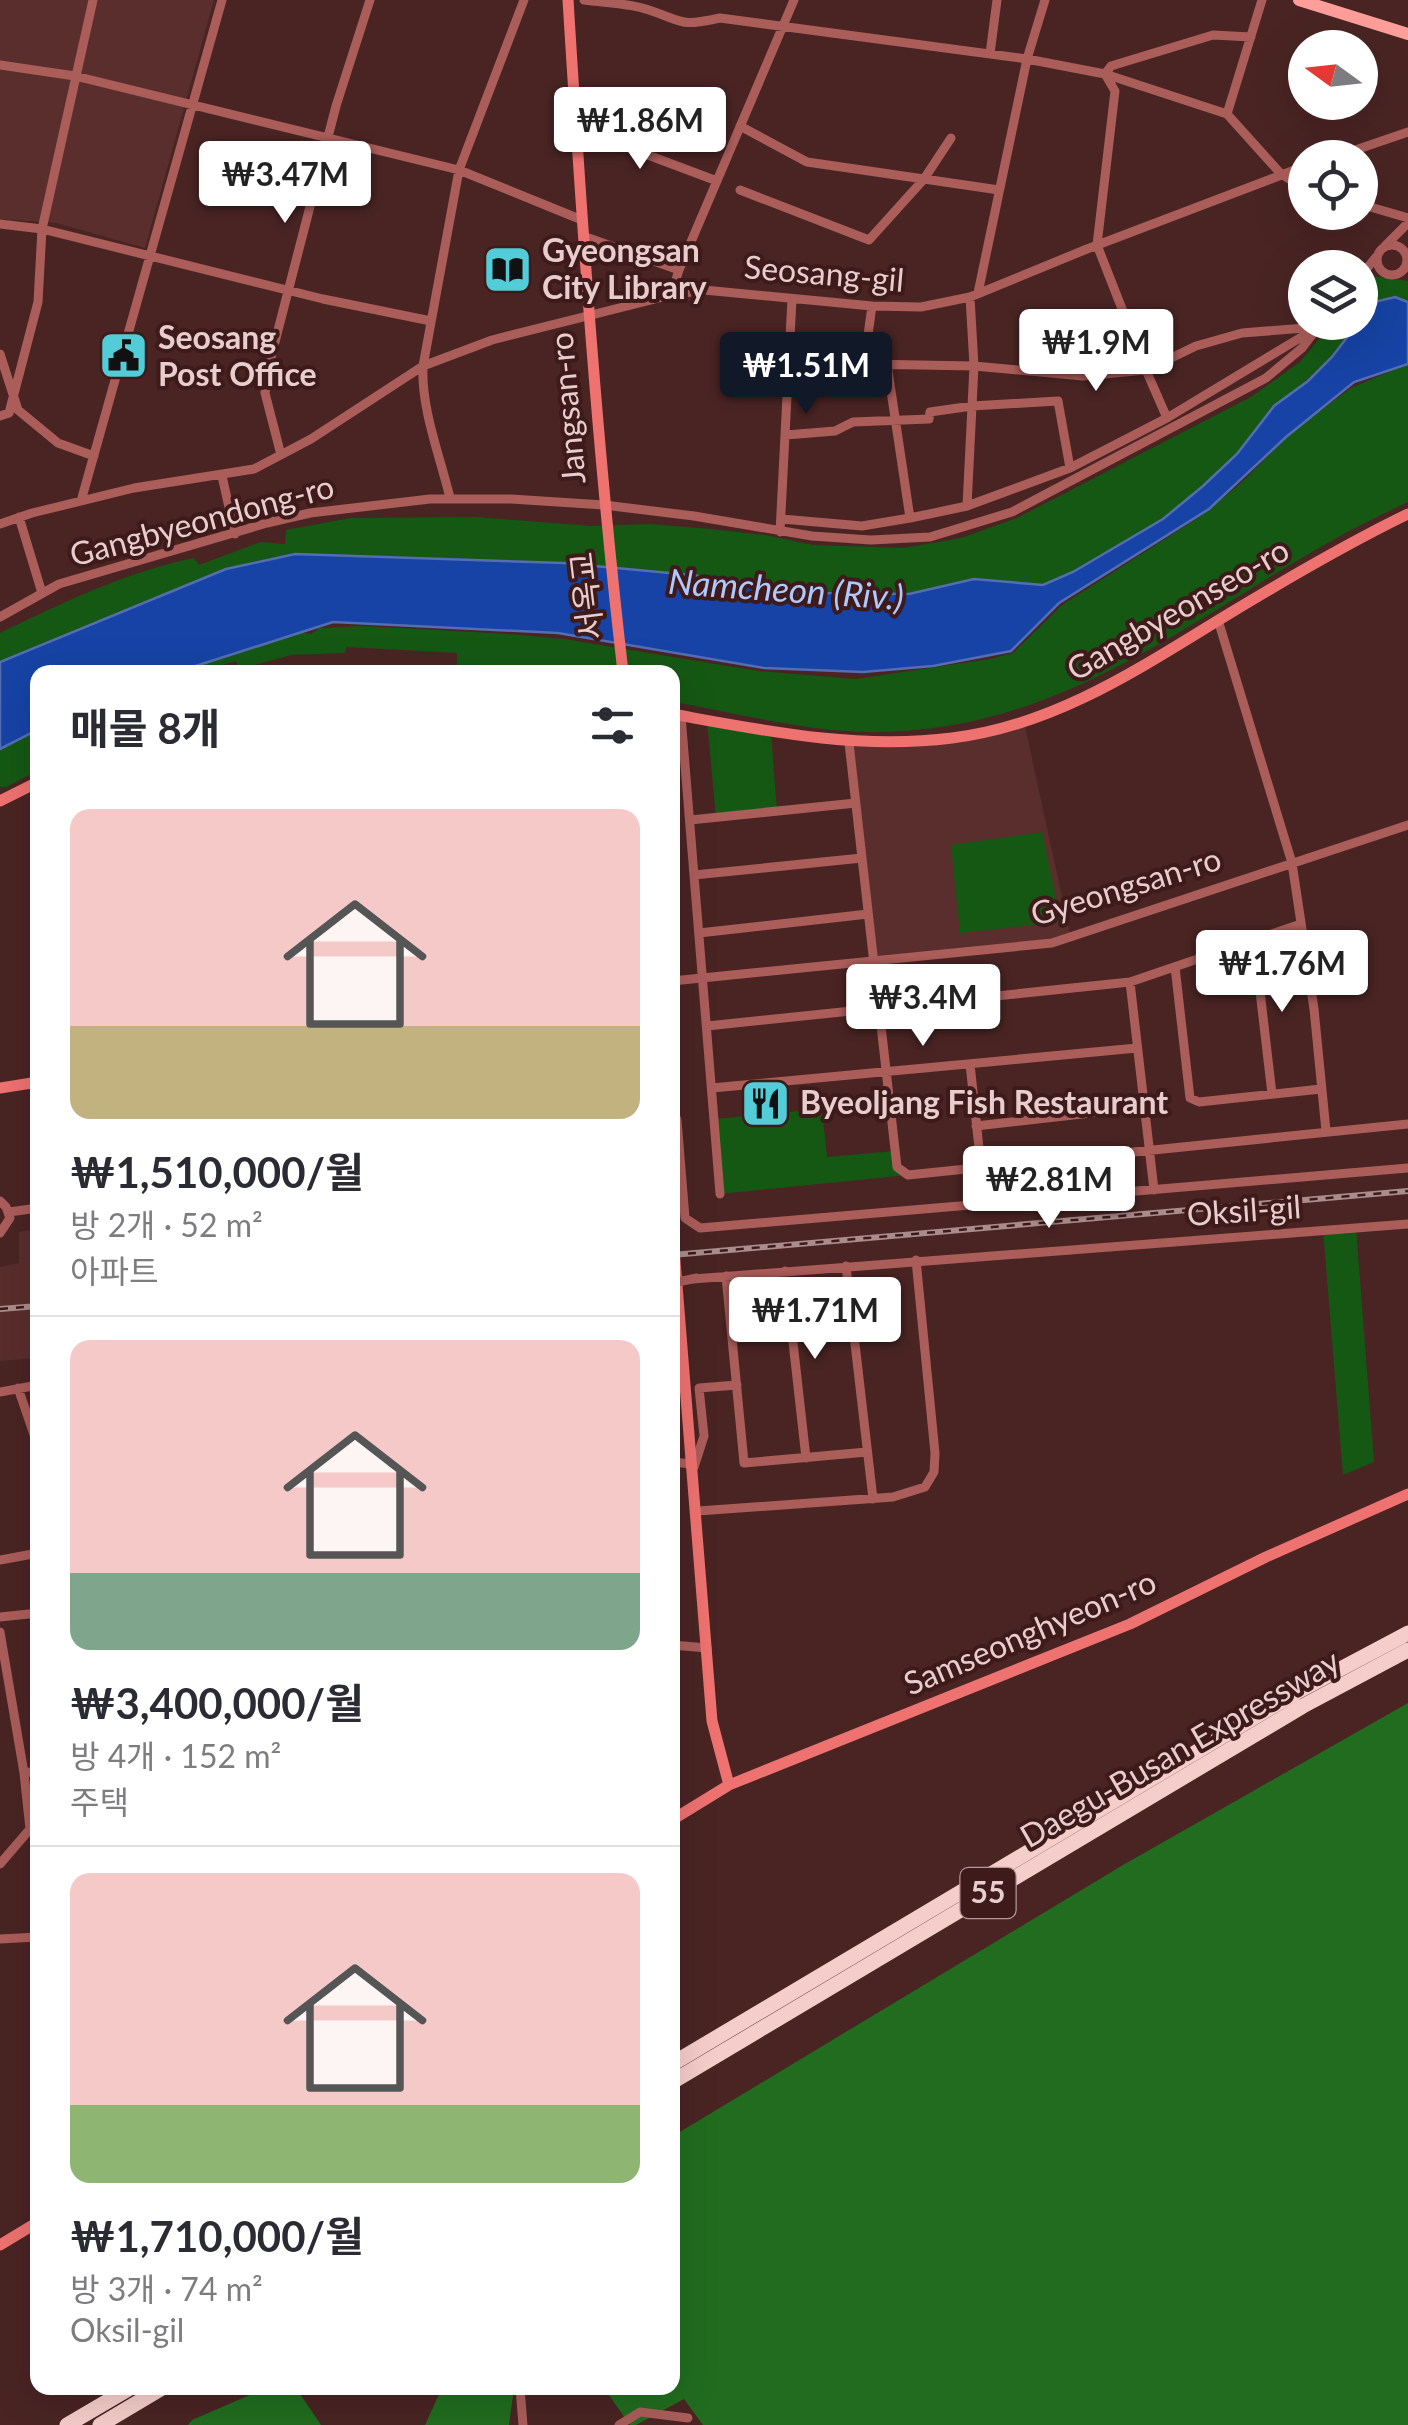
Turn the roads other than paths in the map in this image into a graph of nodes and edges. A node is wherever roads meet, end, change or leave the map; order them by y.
1 (93, 0) edge
2 (222, 0) edge
3 (370, 0) edge
4 (524, 0) edge
5 (568, 0) edge
6 (584, 0) edge
7 (794, 0) edge
8 (996, 0) edge
9 (1045, 0) edge
10 (1262, 0) edge
11 (1299, 0) edge
12 (783, 26) junction
13 (1408, 34) edge
14 (1252, 37) junction
15 (990, 54) junction
16 (1028, 60) junction
17 (0, 65) edge
18 (1105, 74) junction
19 (76, 76) junction
20 (193, 105) junction
21 (1226, 114) junction
22 (740, 126) junction
23 (576, 128) junction
24 (1408, 132) edge
25 (952, 138) dead end
26 (328, 139) junction
27 (1378, 142) edge
28 (459, 170) junction
29 (1288, 172) edge
30 (1281, 174) junction
31 (1288, 178) edge
32 (924, 179) junction
33 (716, 181) junction
34 (740, 190) dead end
35 (999, 190) junction
36 (1378, 211) edge
37 (582, 220) junction
38 (1407, 222) edge
39 (0, 224) edge
40 (42, 229) junction
41 (583, 236) junction
42 (1097, 245) junction
43 (1381, 251) junction
44 (1378, 255) edge
45 (150, 257) junction
46 (1407, 257) edge
47 (678, 270) junction
48 (1383, 272) junction
49 (1378, 273) edge
50 (1403, 275) edge
51 (288, 290) junction
52 (671, 295) junction
53 (974, 295) junction
54 (792, 299) junction
55 (872, 306) junction
56 (588, 316) junction
57 (431, 321) junction
58 (1288, 328) edge
59 (1295, 340) edge
60 (1308, 340) edge
61 (0, 354) edge
62 (789, 364) junction
63 (864, 364) junction
64 (887, 364) junction
65 (423, 366) junction
66 (974, 366) junction
67 (1146, 370) junction
68 (13, 400) junction
69 (972, 406) junction
70 (0, 416) edge
71 (895, 418) junction
72 (1167, 418) junction
73 (786, 435) junction
74 (280, 455) junction
75 (94, 456) junction
76 (1070, 468) junction
77 (222, 476) junction
78 (450, 498) junction
79 (81, 501) junction
80 (966, 506) junction
81 (604, 509) junction
82 (1408, 514) edge
83 (19, 517) junction
84 (910, 518) junction
85 (782, 519) junction
86 (0, 524) edge
87 (780, 532) junction
88 (235, 534) junction
89 (42, 593) junction
90 (0, 617) edge
91 (1218, 620) junction
92 (623, 665) edge
93 (680, 716) edge
94 (680, 739) edge
95 (849, 742) junction
96 (30, 786) edge
97 (0, 801) edge
98 (856, 804) junction
99 (690, 820) junction
100 (1408, 825) edge
101 (862, 858) junction
102 (1292, 862) junction
103 (694, 875) junction
104 (868, 914) junction
105 (1301, 924) junction
106 (699, 933) junction
107 (1254, 940) junction
108 (873, 959) junction
109 (1175, 967) junction
110 (703, 977) junction
111 (680, 979) edge
112 (1130, 982) junction
113 (879, 1008) junction
114 (707, 1026) junction
115 (1137, 1048) junction
116 (970, 1064) junction
117 (886, 1072) junction
118 (30, 1083) edge
119 (0, 1088) edge
120 (712, 1088) junction
121 (1321, 1089) junction
122 (1272, 1094) junction
123 (1144, 1107) junction
124 (1408, 1124) edge
125 (976, 1126) junction
126 (1326, 1131) junction
127 (1150, 1148) junction
128 (680, 1157) edge
129 (980, 1168) junction
130 (1408, 1168) edge
131 (1154, 1190) junction
132 (720, 1194) dead end
133 (0, 1201) edge
134 (30, 1209) edge
135 (9, 1212) junction
136 (1408, 1224) edge
137 (0, 1233) edge
138 (916, 1260) junction
139 (846, 1266) junction
140 (785, 1271) junction
141 (726, 1276) junction
142 (680, 1281) edge
143 (680, 1321) edge
144 (736, 1385) junction
145 (30, 1387) edge
146 (18, 1388) junction
147 (0, 1392) edge
148 (30, 1423) edge
149 (867, 1452) junction
150 (806, 1458) junction
151 (680, 1464) edge
152 (692, 1467) junction
153 (1408, 1494) edge
154 (873, 1499) junction
155 (698, 1511) junction
156 (30, 1554) edge
157 (0, 1560) edge
158 (30, 1614) edge
159 (0, 1617) edge
160 (0, 1632) edge
161 (1408, 1633) edge
162 (680, 1646) edge
163 (707, 1648) junction
164 (1408, 1650) edge
165 (1300, 1699) junction
166 (30, 1772) edge
167 (24, 1773) junction
168 (729, 1785) junction
169 (680, 1815) edge
170 (0, 1864) edge
171 (30, 1937) edge
172 (0, 1939) edge
173 (680, 2059) edge
174 (680, 2077) edge
175 (30, 2227) edge
176 (0, 2245) edge
177 (118, 2395) edge
178 (150, 2395) edge
179 (520, 2395) edge
180 (688, 2418) dead end
181 (67, 2425) edge
182 (100, 2425) edge
183 (522, 2425) edge
184 (619, 2425) edge

1 - 19 street
2 - 20 street
3 - 26 street
4 - 28 street
5 - 23 street, Jangsan-ro
6 - 12 street
7 - 12 street
8 - 15 street
9 - 16 street
10 - 14 street
11 - 13 main road
12 - 15 street
12 - 22 street
14 - 18 street
14 - 21 street
15 - 16 street
16 - 18 street
16 - 35 street
17 - 19 street
18 - 21 street
18 - 42 street
19 - 20 street
19 - 40 street
20 - 26 street
20 - 45 street
21 - 30 street
22 - 32 street
22 - 33 street
23 - 33 street
23 - 37 street, Jangsan-ro
24 - 27 street
25 - 32 street
26 - 28 street
26 - 51 street
28 - 37 street
28 - 57 street
29 - 30 street, Seosang-gil
30 - 31 street
30 - 42 street, Seosang-gil
32 - 34 street
32 - 35 street
33 - 47 street
35 - 53 street
36 - 38 street
37 - 41 street, Jangsan-ro
38 - 43 street
38 - 46 street
39 - 40 street
40 - 45 street
40 - 68 street
41 - 47 street
41 - 56 street, Jangsan-ro
42 - 53 street, Seosang-gil
42 - 67 street
43 - 44 street
43 - 46 street
43 - 48 street
45 - 51 street
45 - 75 street
46 - 50 street
47 - 52 street
48 - 49 street
48 - 50 street
51 - 57 street
51 - 74 street
52 - 54 street, Seosang-gil
52 - 56 street, Seosang-gil
53 - 55 street, Seosang-gil
53 - 66 street
54 - 55 street, Seosang-gil
54 - 62 street
55 - 63 street
56 - 65 street, Seosang-gil
56 - 81 street, Jangsan-ro
57 - 65 street
58 - 67 street
59 - 72 street
60 - 87 street, Gangbyeondong-ro
61 - 68 street
62 - 63 street
62 - 73 street
63 - 64 street
64 - 66 street
64 - 71 street
65 - 74 street, Seosang-gil
65 - 78 street
66 - 67 street
66 - 69 street
67 - 72 street
68 - 70 street
68 - 75 street
69 - 71 street
69 - 76 street
69 - 80 street
71 - 73 street
71 - 84 street
72 - 76 street
73 - 85 street
74 - 77 street, Seosang-gil
75 - 79 street
76 - 80 street
77 - 79 street, Seosang-gil
77 - 88 street
78 - 81 street, Gangbyeondong-ro
78 - 88 street, Gangbyeondong-ro
79 - 83 street, Seosang-gil
80 - 84 street
81 - 87 street, Gangbyeondong-ro
81 - 92 street, 서옥교
82 - 91 street, Gangbyeonseo-ro
83 - 86 street, Seosang-gil
83 - 89 street
84 - 85 street
85 - 87 street
88 - 89 street, Gangbyeondong-ro
89 - 90 street, Gangbyeondong-ro
91 - 95 street, Gangbyeonseo-ro
91 - 102 street
93 - 95 street, Gangbyeonseo-ro
94 - 99 street
95 - 98 street
96 - 97 street
98 - 99 street
98 - 101 street
99 - 103 street
100 - 102 street, Gyeongsan-ro
101 - 103 street
101 - 104 street
102 - 105 street
102 - 108 street, Gyeongsan-ro
103 - 106 street
104 - 106 street
104 - 108 street
105 - 107 street
105 - 121 street
106 - 110 street
107 - 109 street
107 - 122 street
108 - 110 street, Gyeongsan-ro
108 - 113 street
109 - 112 street
109 - 122 street
110 - 111 street, Gyeongsan-ro
110 - 114 street
112 - 113 street
112 - 115 street
113 - 114 street
113 - 117 street
114 - 120 street
115 - 116 street
115 - 123 street
116 - 117 street
116 - 125 street
117 - 120 street
117 - 129 street
118 - 119 street
120 - 132 street
121 - 122 street
121 - 126 street
123 - 125 street
123 - 127 street
124 - 126 street
125 - 129 street
126 - 127 street
127 - 129 street
127 - 131 street
128 - 131 street
130 - 131 street
133 - 135 street
134 - 135 street
135 - 137 street
136 - 138 street, Oksil-gil
138 - 139 street, Oksil-gil
138 - 154 street
139 - 140 street, Oksil-gil
139 - 149 street
140 - 141 street, Oksil-gil
140 - 150 street
141 - 142 street, Oksil-gil, bridge
141 - 144 street
143 - 152 street
144 - 150 street
144 - 152 street
145 - 146 street
146 - 147 street
146 - 148 street
149 - 150 street
149 - 154 street
151 - 152 street
152 - 155 street
153 - 168 street, Samseonghyeon-ro
154 - 155 street
155 - 163 street
156 - 157 street
158 - 159 street
160 - 167 street
161 - 165 highway, Daegu-Busan Expressway / 55
162 - 163 street
163 - 168 street
164 - 165 highway, Daegu-Busan Expressway / 55
165 - 173 highway, Daegu-Busan Expressway / 55
165 - 174 highway, Daegu-Busan Expressway / 55
166 - 167 street
167 - 170 street
168 - 169 street, Samseonghyeon-ro
171 - 172 street
175 - 176 street
177 - 181 highway
178 - 182 highway
179 - 183 street
180 - 184 street

